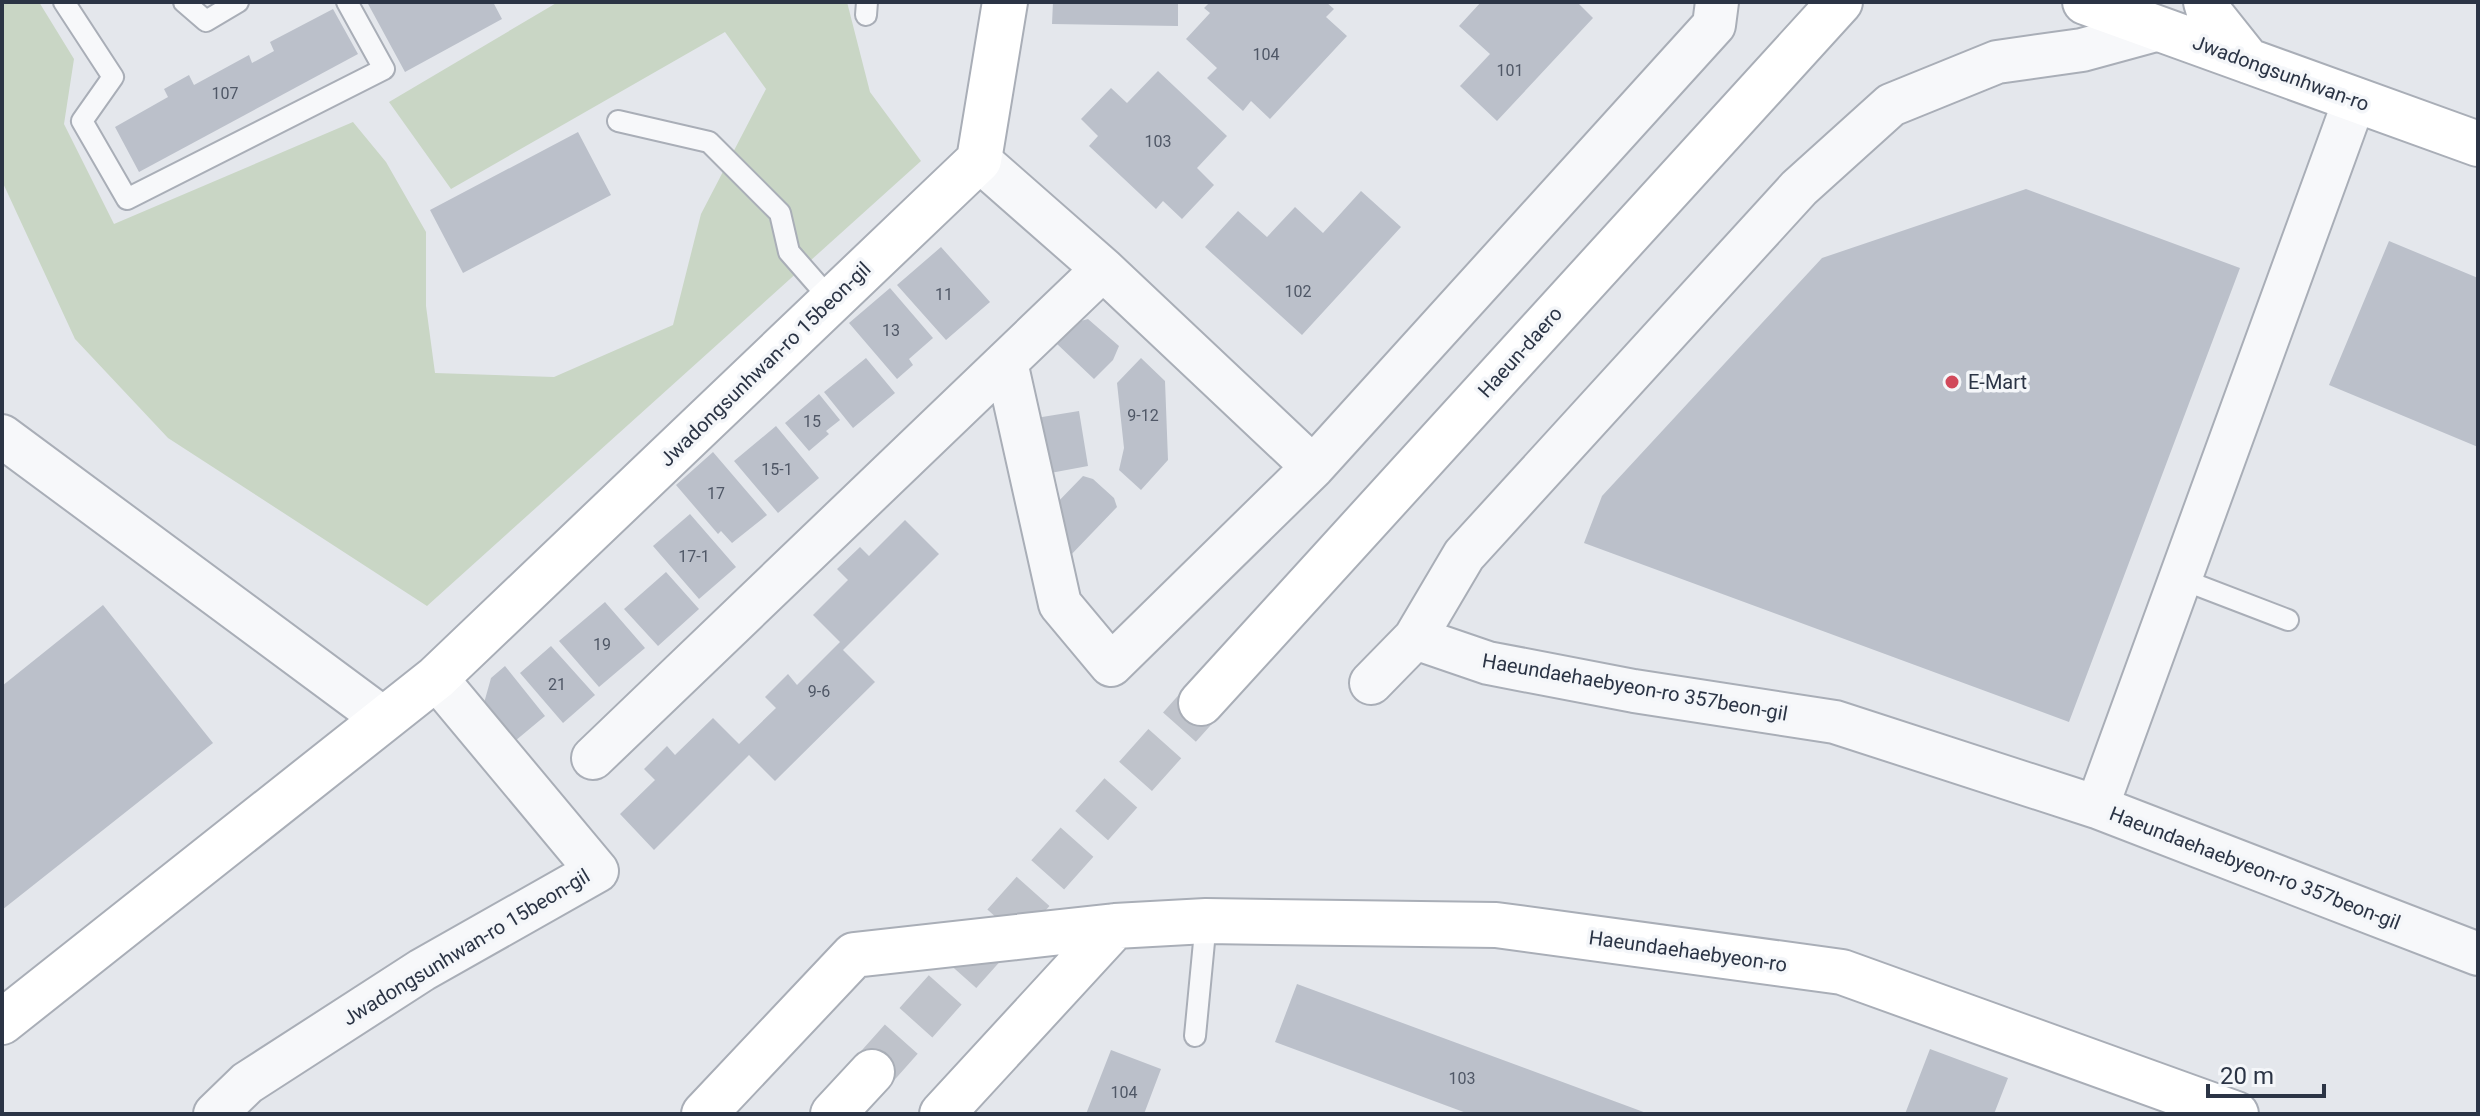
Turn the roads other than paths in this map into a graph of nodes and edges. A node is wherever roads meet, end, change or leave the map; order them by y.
1 (64, 2) edge
2 (184, 2) edge
3 (238, 2) edge
4 (347, 2) edge
5 (1005, 2) edge
6 (1717, 2) edge
7 (1840, 2) edge
8 (2085, 2) edge
9 (2206, 2) edge
10 (2159, 29) junction
11 (2248, 61) junction
12 (2355, 99) junction
13 (618, 121) dead end
14 (2478, 144) edge
15 (979, 160) junction
16 (1103, 269) junction
17 (831, 300) junction
18 (1006, 362) junction
19 (2, 436) edge
20 (1313, 467) junction
21 (2181, 579) junction
22 (2288, 620) dead end
23 (1415, 638) junction
24 (436, 678) junction
25 (1371, 683) dead end
26 (1201, 703) tunnel mouth
27 (384, 719) junction
28 (593, 758) dead end
29 (2097, 807) junction
30 (1206, 921) junction
31 (1115, 926) junction
32 (2478, 954) edge
33 (2, 1022) edge
34 (1195, 1036) dead end
35 (872, 1072) tunnel mouth
36 (215, 1114) edge
37 (704, 1114) edge
38 (833, 1114) edge
39 (942, 1114) edge
40 (2236, 1114) edge

1 - 4 lane
2 - 3 lane
5 - 15 street
6 - 20 street
7 - 26 street, Haeun-daero
8 - 10 street, Jwadongsunhwan-ro
9 - 11 street
10 - 11 street, Jwadongsunhwan-ro
10 - 23 street
11 - 12 street, Jwadongsunhwan-ro
12 - 14 street, Jwadongsunhwan-ro
12 - 21 street
13 - 17 lane
15 - 16 street
15 - 17 street, Jwadongsunhwan-ro 15beon-gil
16 - 18 street
16 - 20 street
17 - 24 street, Jwadongsunhwan-ro 15beon-gil
18 - 20 street
18 - 28 street
19 - 27 street
21 - 22 lane
21 - 29 street
23 - 25 street
23 - 29 street, Haeundaehaebyeon-ro 357beon-gil
24 - 27 street, Jwadongsunhwan-ro 15beon-gil
24 - 36 street, Jwadongsunhwan-ro 15beon-gil
27 - 33 street, Jwadongsunhwan-ro 15beon-gil
29 - 32 street, Haeundaehaebyeon-ro 357beon-gil
30 - 31 street, Haeundaehaebyeon-ro
30 - 34 lane
30 - 40 street, Haeundaehaebyeon-ro
31 - 37 street, Haeundaehaebyeon-ro
31 - 39 street
35 - 38 street

